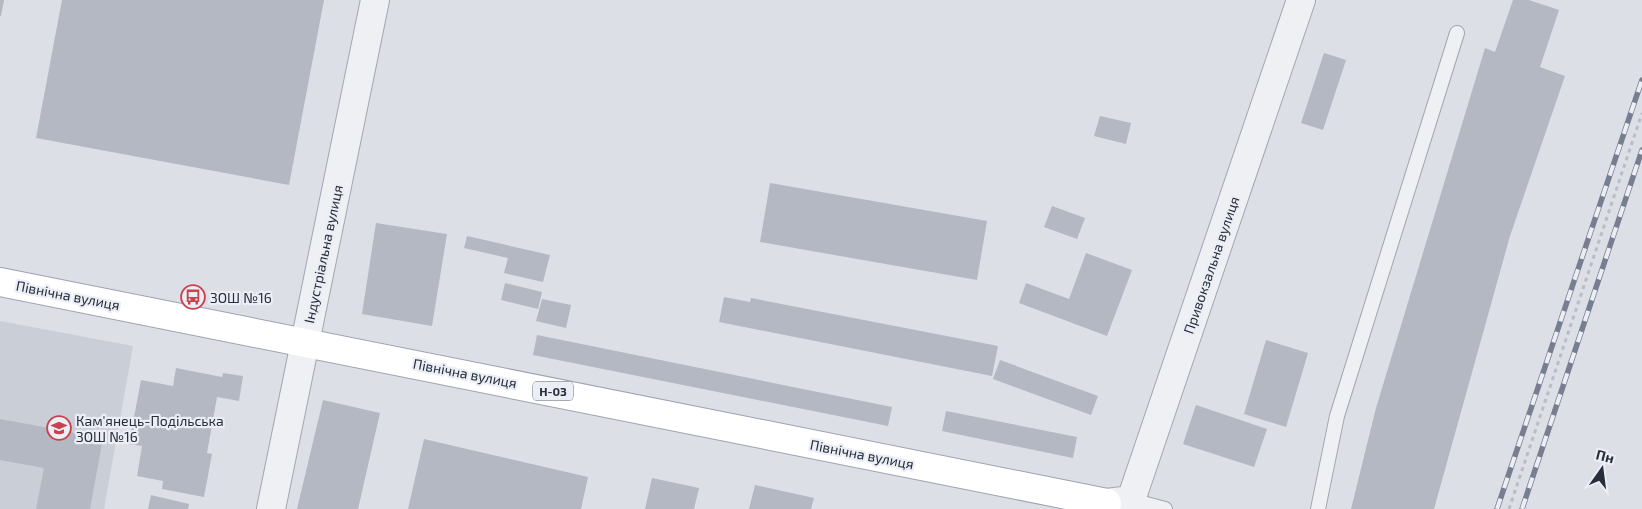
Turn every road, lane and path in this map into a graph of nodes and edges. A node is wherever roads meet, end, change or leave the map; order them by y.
1 (376, 0) edge
2 (1301, 0) edge
3 (1457, 33) dead end
4 (1642, 113) edge
5 (0, 282) edge
6 (305, 341) junction
7 (1114, 504) edge
8 (271, 509) edge
9 (1165, 509) edge
10 (1318, 509) edge
11 (1509, 509) edge

1 - 6 street, Індустріальна вулиця
2 - 7 street, Привокзальна вулиця
3 - 10 lane
4 - 11 path
5 - 6 main road, Північна вулиця / Н-03
6 - 7 main road, Північна вулиця / Н-03
6 - 8 street, Індустріальна вулиця
7 - 9 lane

